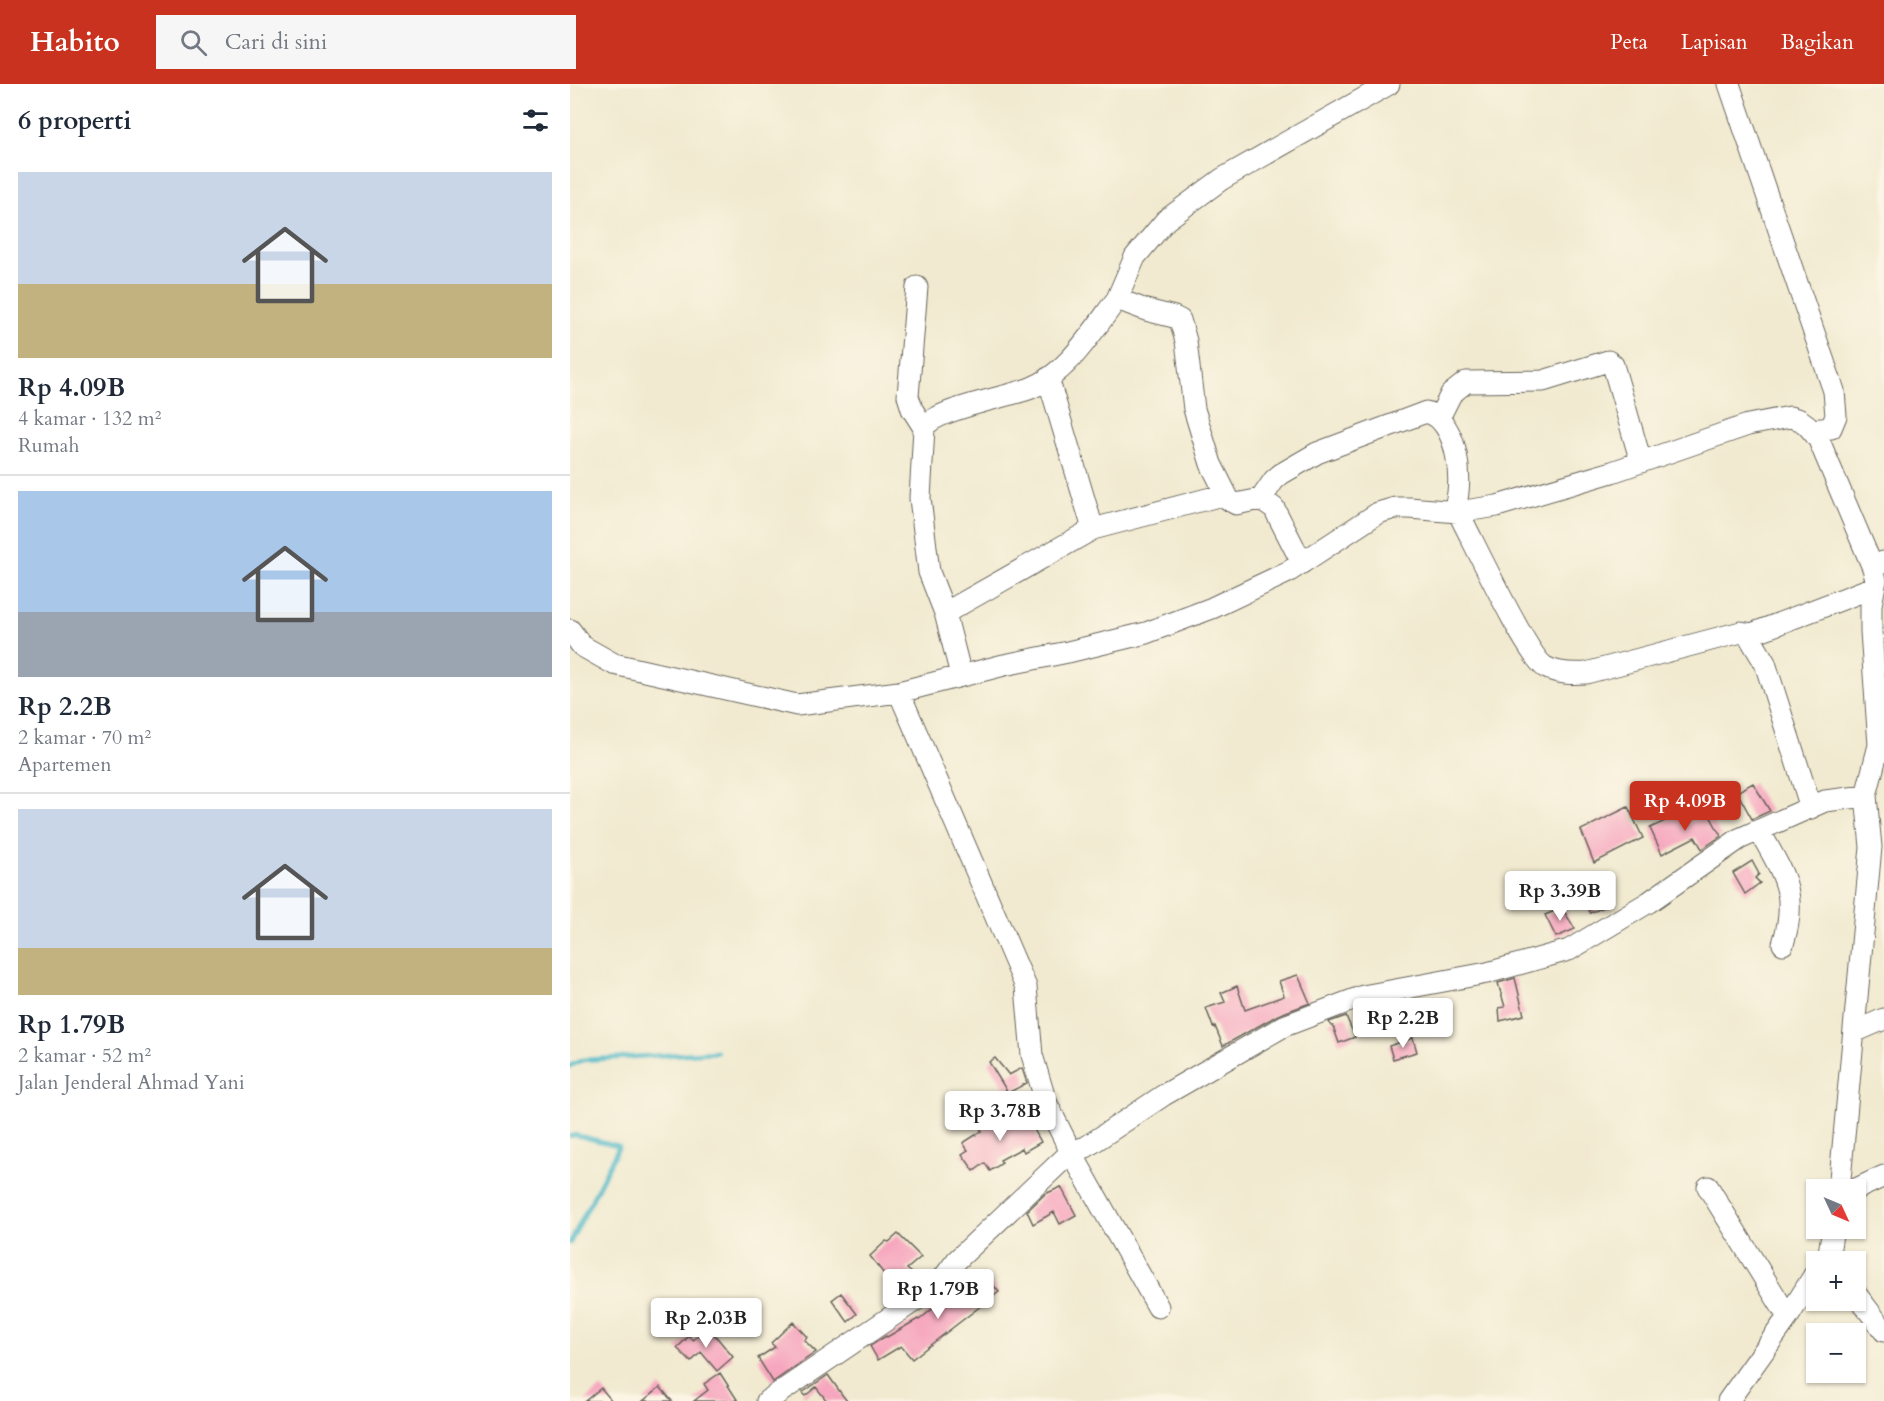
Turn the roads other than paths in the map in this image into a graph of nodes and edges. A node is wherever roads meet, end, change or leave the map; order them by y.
1 (1389, 84) edge
2 (1729, 84) edge
3 (917, 287) dead end
4 (1117, 299) junction
5 (1048, 378) junction
6 (1439, 418) junction
7 (924, 428) junction
8 (1813, 430) junction
9 (1641, 462) junction
10 (1226, 494) junction
11 (1261, 499) junction
12 (1455, 512) junction
13 (1093, 529) junction
14 (1302, 563) junction
15 (1877, 572) edge
16 (945, 613) junction
17 (570, 630) edge
18 (1749, 635) junction
19 (961, 675) junction
20 (899, 692) junction
21 (1866, 796) junction
22 (1810, 807) junction
23 (1759, 830) junction
24 (1877, 846) edge
25 (1783, 944) dead end
26 (1884, 1019) edge
27 (1854, 1032) junction
28 (1071, 1152) junction
29 (1884, 1176) edge
30 (1840, 1179) edge
31 (1866, 1184) edge
32 (1708, 1187) dead end
33 (1806, 1288) edge
34 (1158, 1307) dead end
35 (1866, 1307) edge
36 (1788, 1317) junction
37 (1884, 1331) edge
38 (1737, 1396) edge
39 (767, 1401) edge

1 - 4 street
2 - 8 street
3 - 7 street
4 - 5 street
4 - 10 street
5 - 7 street
5 - 13 street
6 - 9 street
6 - 11 street
6 - 12 street
7 - 16 street
8 - 9 street
8 - 15 street
9 - 12 street
10 - 11 street
10 - 13 street
11 - 14 street
12 - 14 street
12 - 18 street
13 - 16 street
14 - 19 street
15 - 18 street
15 - 21 street
16 - 19 street
17 - 20 street
18 - 22 street
19 - 20 street
20 - 28 street
21 - 22 street
21 - 24 street
22 - 23 street
23 - 25 street
23 - 28 street
24 - 27 street
26 - 27 street
27 - 30 street
28 - 34 street
28 - 39 street
29 - 31 street
32 - 36 street
33 - 36 street
35 - 37 street
36 - 38 street

